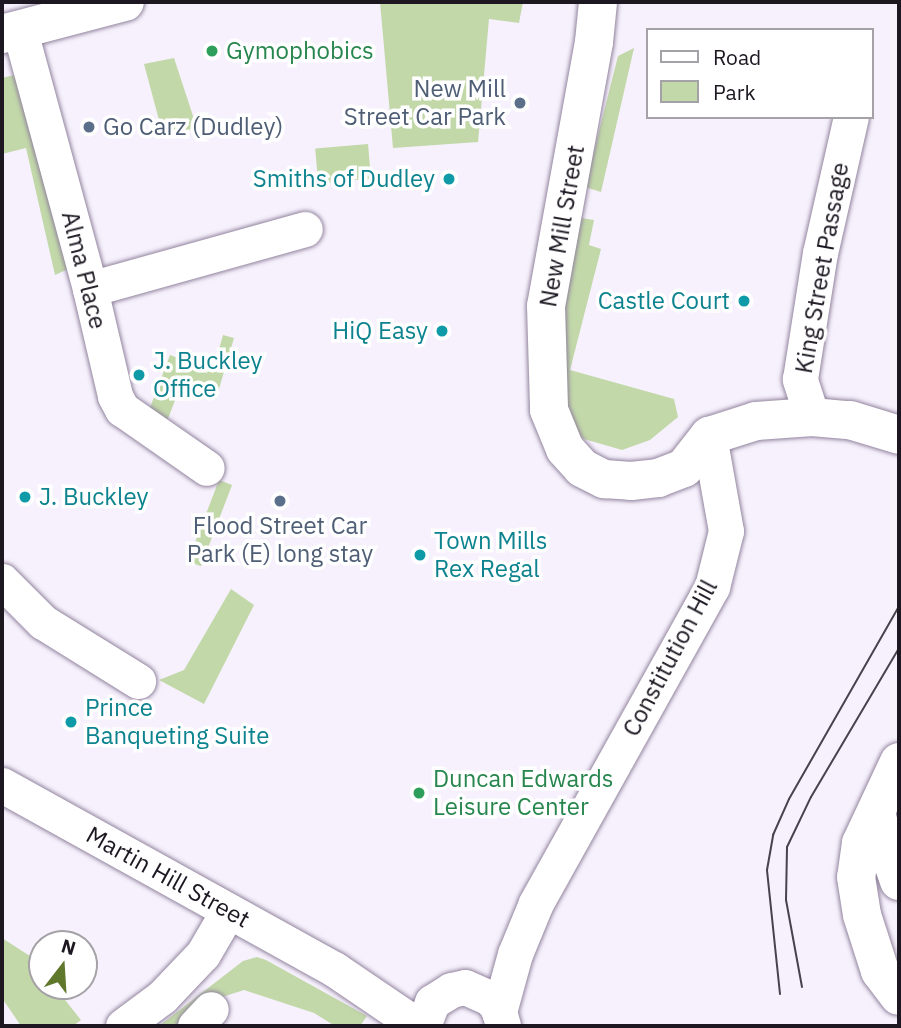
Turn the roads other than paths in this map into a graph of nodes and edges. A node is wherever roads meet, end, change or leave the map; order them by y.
1 (125, 2) edge
2 (598, 2) edge
3 (11, 33) edge
4 (850, 119) edge
5 (305, 229) dead end
6 (90, 289) junction
7 (812, 417) junction
8 (899, 435) edge
9 (709, 436) junction
10 (207, 468) dead end
11 (2, 581) edge
12 (138, 681) dead end
13 (899, 762) edge
14 (2, 785) edge
15 (876, 815) junction
16 (899, 881) edge
17 (536, 903) junction
18 (228, 911) junction
19 (334, 969) junction
20 (449, 992) junction
21 (899, 996) edge
22 (501, 1019) edge
23 (123, 1026) edge
24 (418, 1026) edge
25 (424, 1026) edge

1 - 3 street
2 - 9 street, New Mill Street
3 - 6 street, Alma Place
4 - 7 street, King Street Passage
5 - 6 street
6 - 10 street, Alma Place
7 - 8 street
7 - 9 street
9 - 17 street, Constitution Hill
11 - 12 street
13 - 15 street
14 - 18 street, Martin Hill Street
15 - 16 street
15 - 21 street
17 - 20 street, Constitution Hill
17 - 22 street, Constitution Hill
18 - 19 street, Martin Hill Street
18 - 23 street
19 - 20 street, Martin Hill Street
19 - 24 street, Martin Hill Street
20 - 22 street, Martin Hill Street
20 - 25 street

